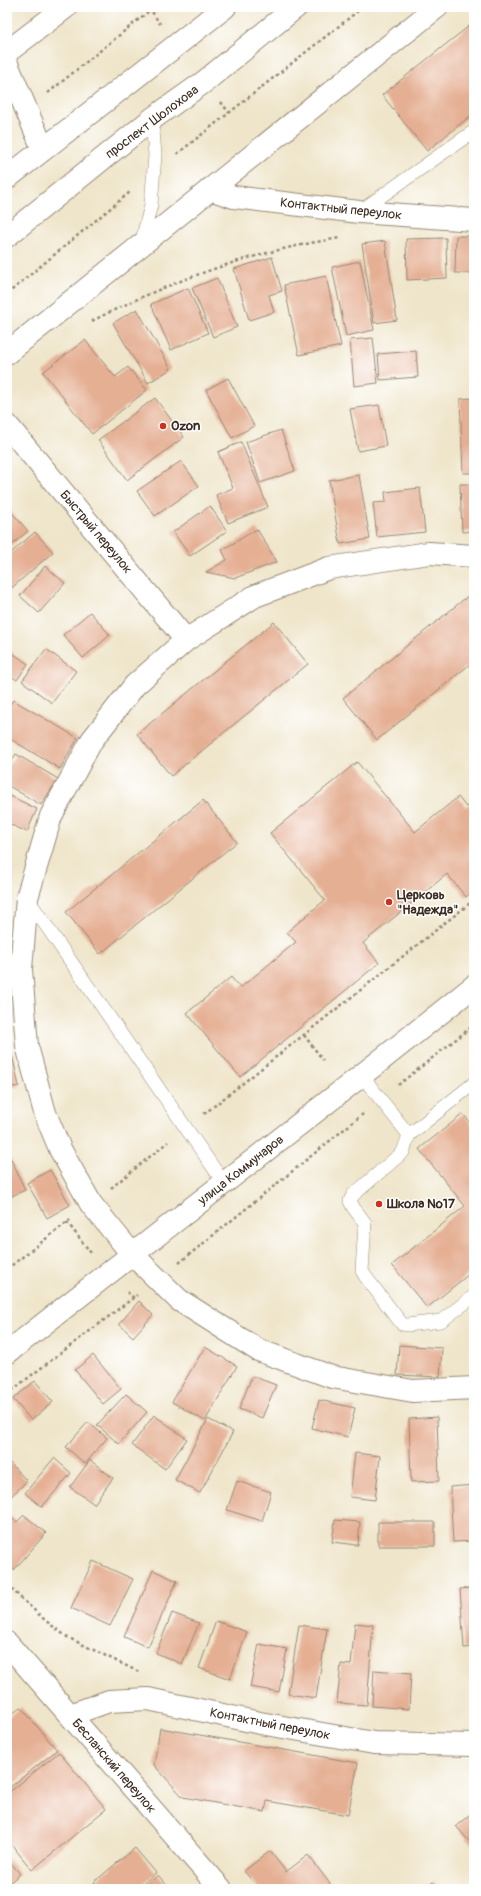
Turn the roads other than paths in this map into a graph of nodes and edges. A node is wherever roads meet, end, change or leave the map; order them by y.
1 (66, 7) edge
2 (226, 7) edge
3 (296, 7) edge
4 (437, 7) edge
5 (7, 52) edge
6 (7, 64) edge
7 (152, 119) junction
8 (474, 131) edge
9 (43, 149) junction
10 (7, 178) edge
11 (210, 189) junction
12 (359, 212) junction
13 (474, 220) edge
14 (7, 236) edge
15 (141, 244) junction
16 (7, 353) edge
17 (7, 424) edge
18 (474, 556) edge
19 (186, 640) junction
20 (27, 898) junction
21 (474, 986) edge
22 (362, 1076) junction
23 (474, 1083) edge
24 (409, 1135) junction
25 (224, 1183) junction
26 (132, 1254) junction
27 (474, 1296) edge
28 (7, 1353) edge
29 (474, 1388) edge
30 (7, 1643) edge
31 (70, 1715) junction
32 (474, 1745) edge
33 (221, 1889) edge

1 - 5 street
2 - 9 street
3 - 7 street, проспект Шолохова
4 - 11 street
6 - 9 street
7 - 14 street, проспект Шолохова
7 - 15 lane
8 - 12 lane
9 - 10 street
11 - 12 street, Контактный переулок
11 - 15 street
12 - 13 street, Контактный переулок
15 - 16 street
17 - 19 street, Быстрый переулок
18 - 19 street
19 - 20 street
20 - 25 lane
20 - 26 street
21 - 22 street, улица Коммунаров
22 - 24 lane
22 - 25 street, улица Коммунаров
23 - 24 lane
24 - 27 lane
25 - 26 street, улица Коммунаров
26 - 28 street, улица Коммунаров
26 - 29 street
30 - 31 street, Бесланский переулок
31 - 32 street, Контактный переулок
31 - 33 street, Бесланский переулок

